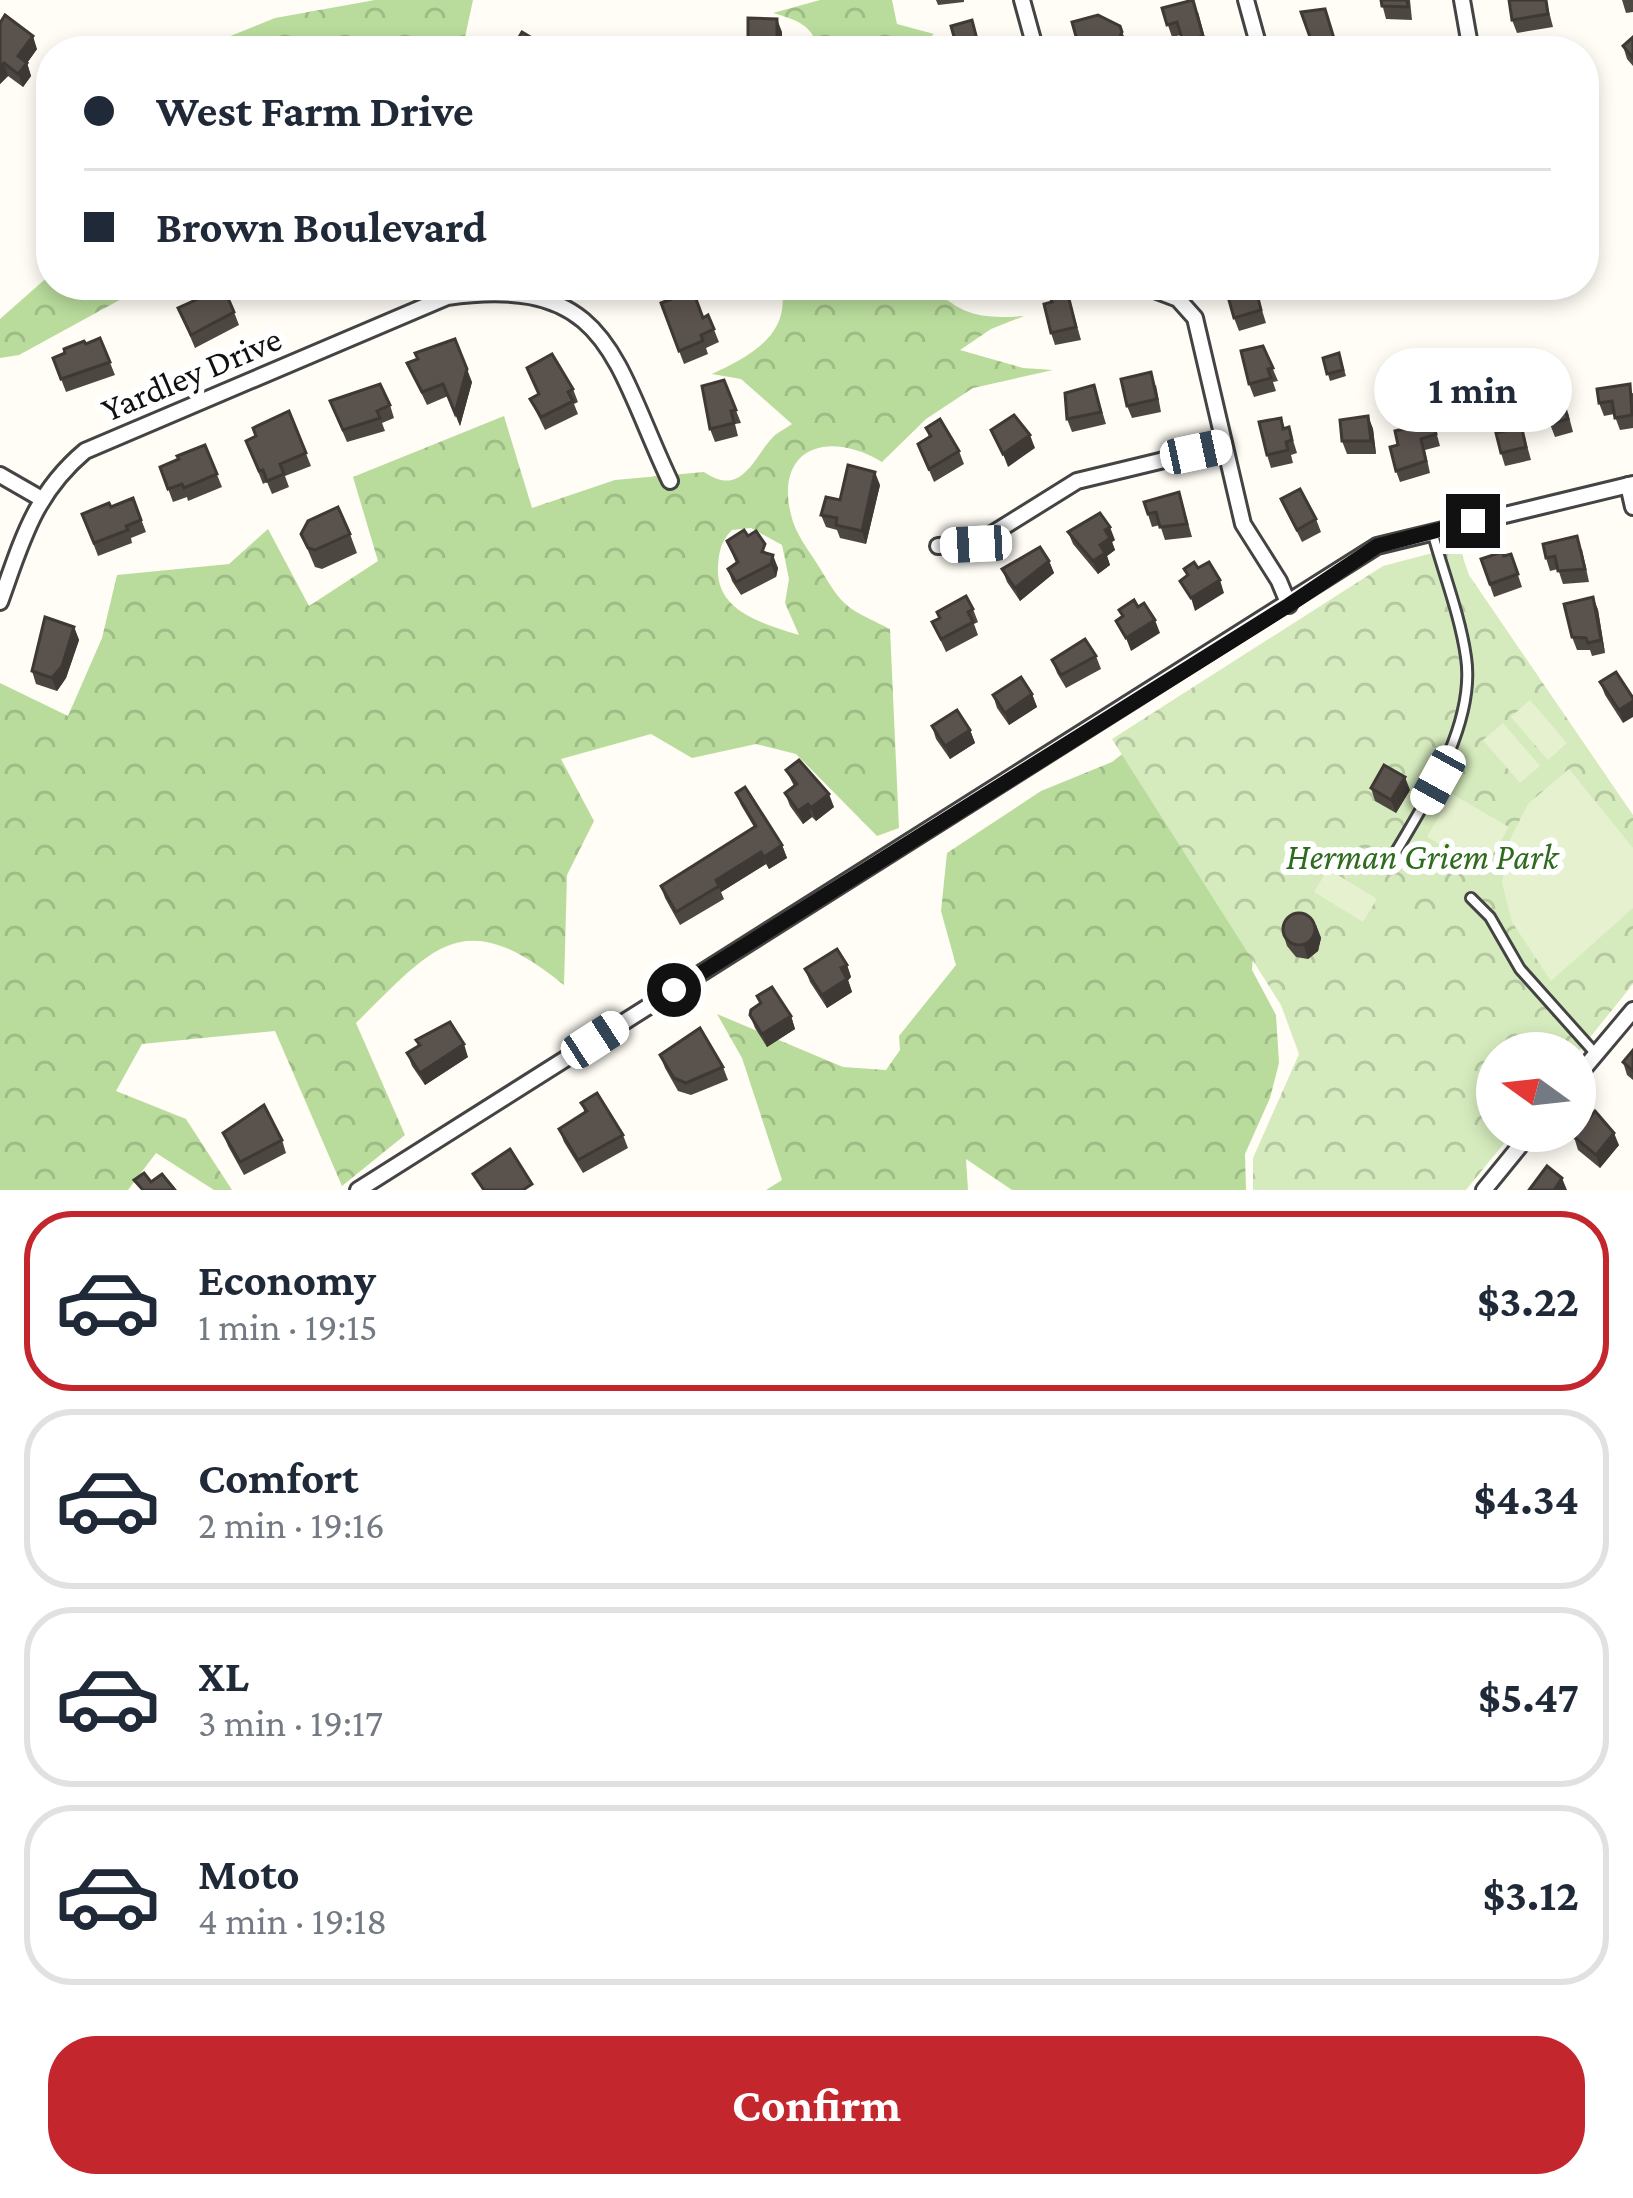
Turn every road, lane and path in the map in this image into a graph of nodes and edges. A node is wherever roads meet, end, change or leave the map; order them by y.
1 (1022, 0) edge
2 (1246, 0) edge
3 (1462, 0) edge
4 (1032, 36) edge
5 (1256, 36) edge
6 (1468, 36) edge
7 (441, 300) edge
8 (552, 300) edge
9 (1179, 300) edge
10 (1222, 446) junction
11 (0, 475) edge
12 (670, 481) dead end
13 (1630, 485) edge
14 (40, 498) junction
15 (1633, 507) edge
16 (1432, 531) junction
17 (938, 546) dead end
18 (0, 602) edge
19 (1289, 605) junction
20 (1394, 855) dead end
21 (1471, 898) dead end
22 (1633, 1010) edge
23 (1576, 1032) edge
24 (1596, 1054) edge
25 (1515, 1152) edge
26 (358, 1190) edge
27 (1484, 1190) edge

1 - 4 street
2 - 5 street
3 - 6 street
7 - 14 street, Yardley Drive
8 - 12 street, Yardley Drive
9 - 10 street
10 - 17 street
10 - 19 street
11 - 14 street
13 - 15 street
13 - 16 street
14 - 18 street, Yardley Drive
16 - 19 street
16 - 20 lane
19 - 26 street
21 - 23 lane
22 - 24 street
25 - 27 street

